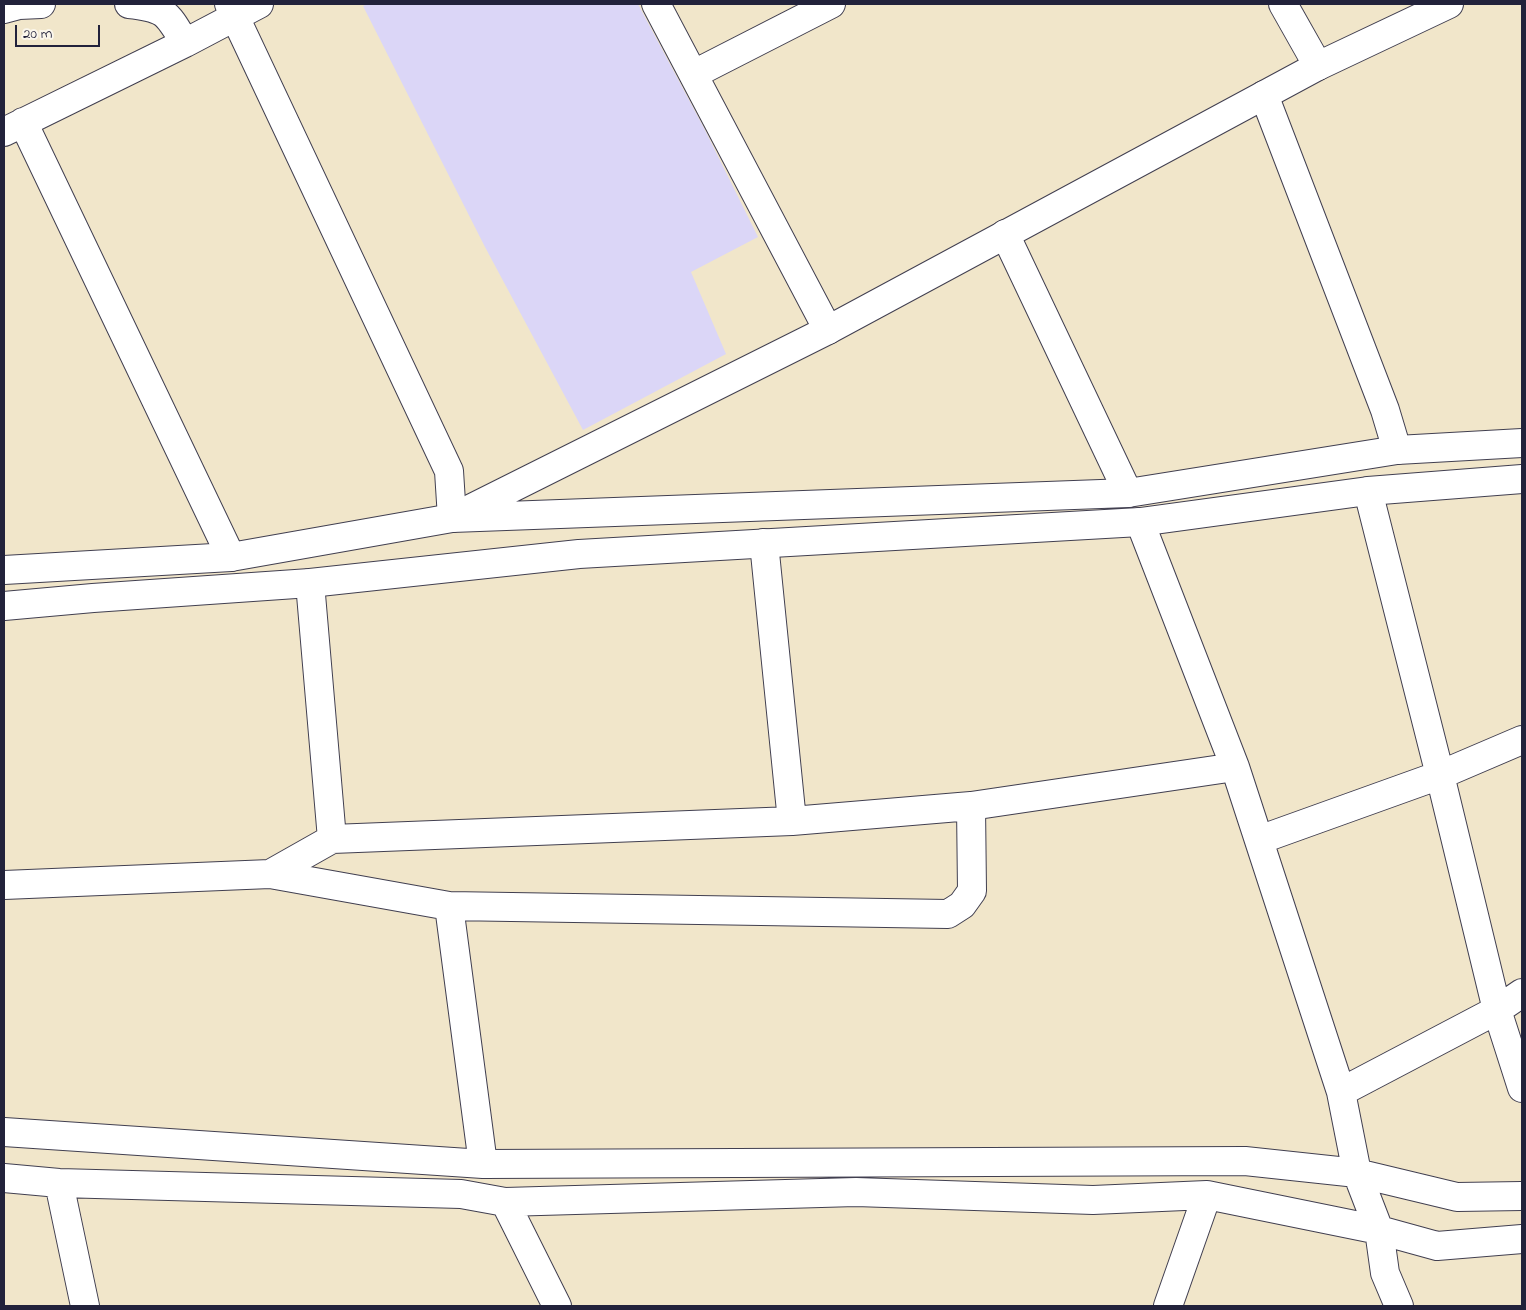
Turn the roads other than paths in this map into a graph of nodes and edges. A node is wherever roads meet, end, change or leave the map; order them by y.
1 (41, 4) edge
2 (129, 4) edge
3 (258, 4) edge
4 (656, 4) edge
5 (831, 4) edge
6 (1283, 4) edge
7 (1449, 4) edge
8 (4, 9) edge
9 (231, 10) edge
10 (185, 43) junction
11 (1318, 66) junction
12 (694, 74) junction
13 (1264, 95) junction
14 (14, 127) edge
15 (1005, 234) junction
16 (828, 330) junction
17 (1522, 443) edge
18 (1397, 450) junction
19 (1363, 456) junction
20 (1522, 479) edge
21 (1368, 491) junction
22 (1128, 492) junction
23 (452, 518) junction
24 (1140, 522) junction
25 (764, 543) junction
26 (231, 556) junction
27 (4, 570) edge
28 (310, 583) junction
29 (4, 606) edge
30 (1522, 740) edge
31 (1235, 767) junction
32 (1440, 775) junction
33 (971, 806) junction
34 (792, 821) junction
35 (332, 839) junction
36 (1259, 840) junction
37 (270, 874) junction
38 (4, 885) edge
39 (449, 906) junction
40 (1522, 993) edge
41 (1496, 1010) junction
42 (1522, 1088) edge
43 (1341, 1092) junction
44 (4, 1132) edge
45 (483, 1164) junction
46 (1357, 1173) junction
47 (4, 1178) edge
48 (58, 1183) junction
49 (1207, 1195) junction
50 (1522, 1196) edge
51 (505, 1202) junction
52 (1380, 1230) junction
53 (1522, 1239) edge
54 (85, 1306) edge
55 (557, 1306) edge
56 (1168, 1306) edge
57 (1399, 1306) edge

1 - 8 street
2 - 10 street
3 - 9 street
4 - 12 street
5 - 12 street
6 - 11 street
7 - 11 street
9 - 10 street
9 - 23 street
10 - 14 street
11 - 13 street
12 - 16 street
13 - 15 street
13 - 18 street
14 - 26 street
15 - 16 street
15 - 22 street
16 - 23 street
17 - 18 street
18 - 19 street
19 - 21 street
19 - 22 street
20 - 21 street
21 - 24 street
21 - 32 street
22 - 23 street
22 - 24 street
23 - 26 street
24 - 25 street
24 - 31 street
25 - 28 street
25 - 34 street
26 - 27 street
28 - 29 street
28 - 35 street
30 - 32 street
31 - 33 street
31 - 36 street
32 - 36 street
32 - 41 street
33 - 34 street
33 - 39 street
34 - 35 street
35 - 37 street
36 - 43 street
37 - 38 street
37 - 39 street
39 - 45 street
40 - 41 street
41 - 42 street
41 - 43 street
43 - 46 street
44 - 45 street
45 - 46 street
46 - 50 street
46 - 52 street
47 - 48 street
48 - 51 street
48 - 54 street
49 - 51 street
49 - 52 street
49 - 56 street
51 - 55 street
52 - 53 street
52 - 57 street

